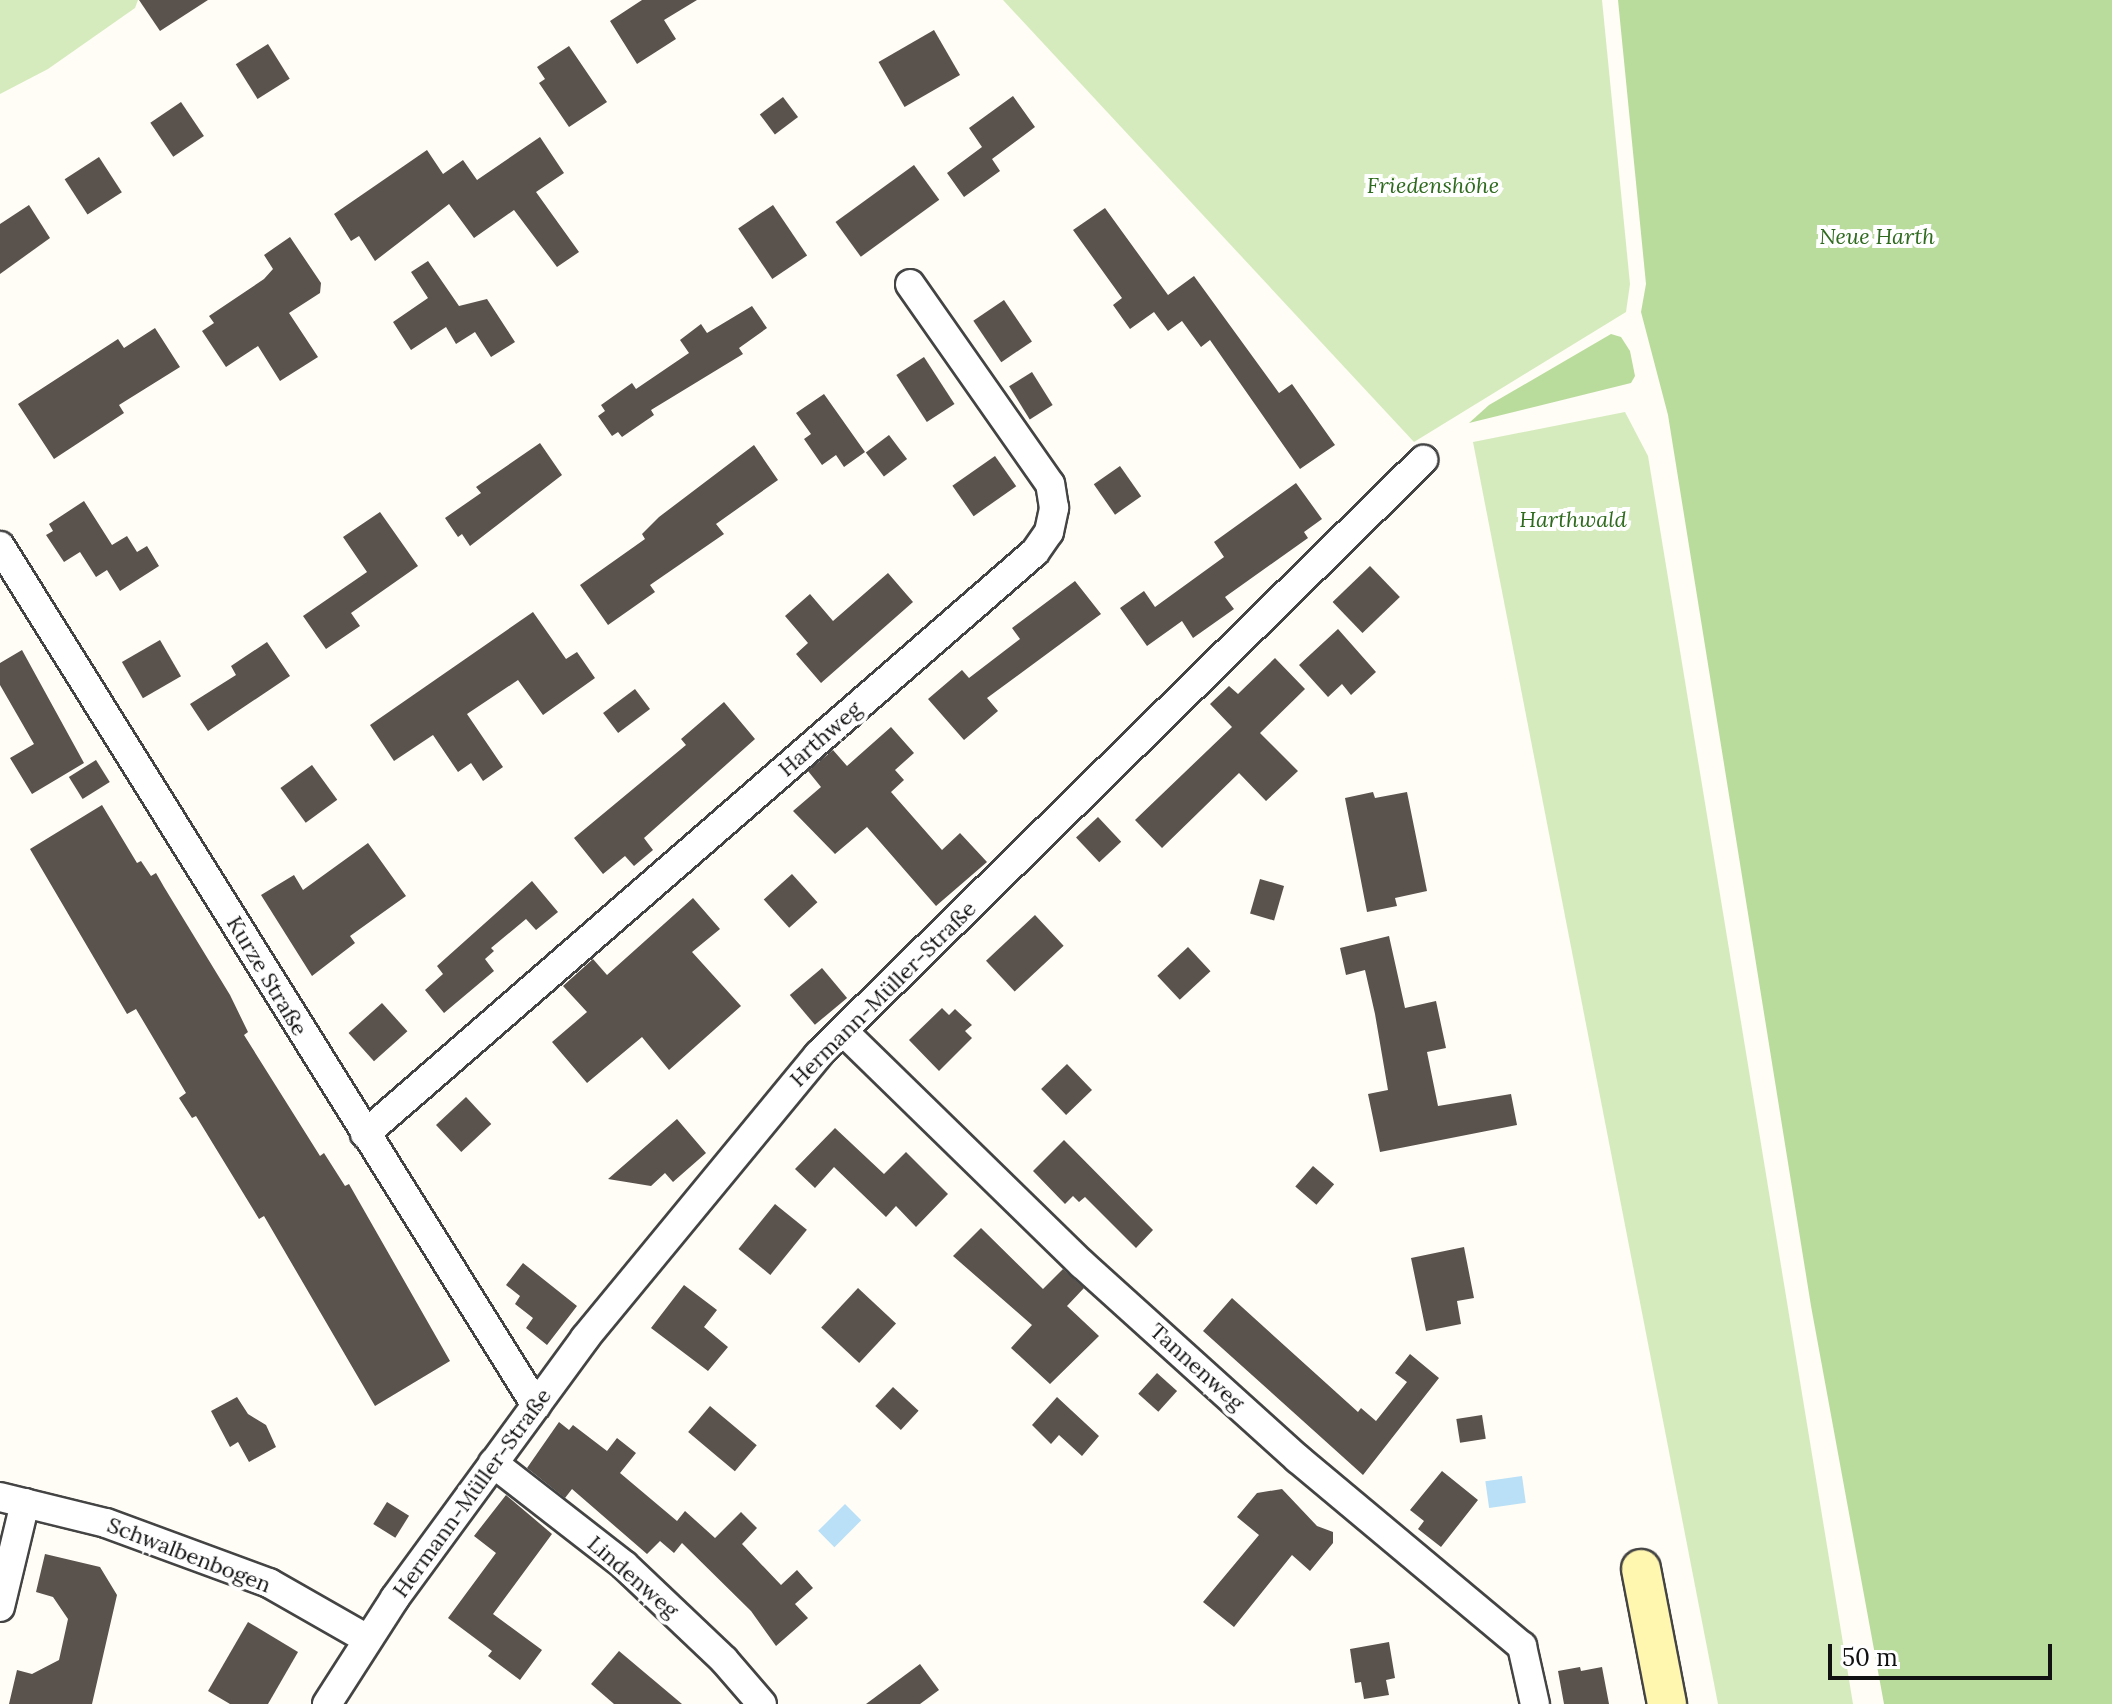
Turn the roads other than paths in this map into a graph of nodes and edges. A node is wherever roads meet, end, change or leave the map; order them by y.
1 (910, 284) dead end
2 (1423, 460) dead end
3 (0, 546) edge
4 (843, 1031) junction
5 (365, 1134) junction
6 (536, 1405) junction
7 (493, 1463) junction
8 (12, 1500) edge
9 (1641, 1569) dead end
10 (0, 1607) edge
11 (367, 1639) junction
12 (327, 1704) edge
13 (762, 1704) edge
14 (1535, 1704) edge
15 (1667, 1704) edge

1 - 5 street, Harthweg
2 - 4 street, Hermann-Müller-Straße
3 - 5 street, Kurze Straße
4 - 6 street, Hermann-Müller-Straße
4 - 14 street, Tannenweg
5 - 6 street, Kurze Straße
6 - 7 street, Hermann-Müller-Straße
7 - 11 street, Hermann-Müller-Straße
7 - 13 street, Lindenweg
8 - 10 street
8 - 11 street, Schwalbenbogen
9 - 15 main road
11 - 12 street, Hermann-Müller-Straße

